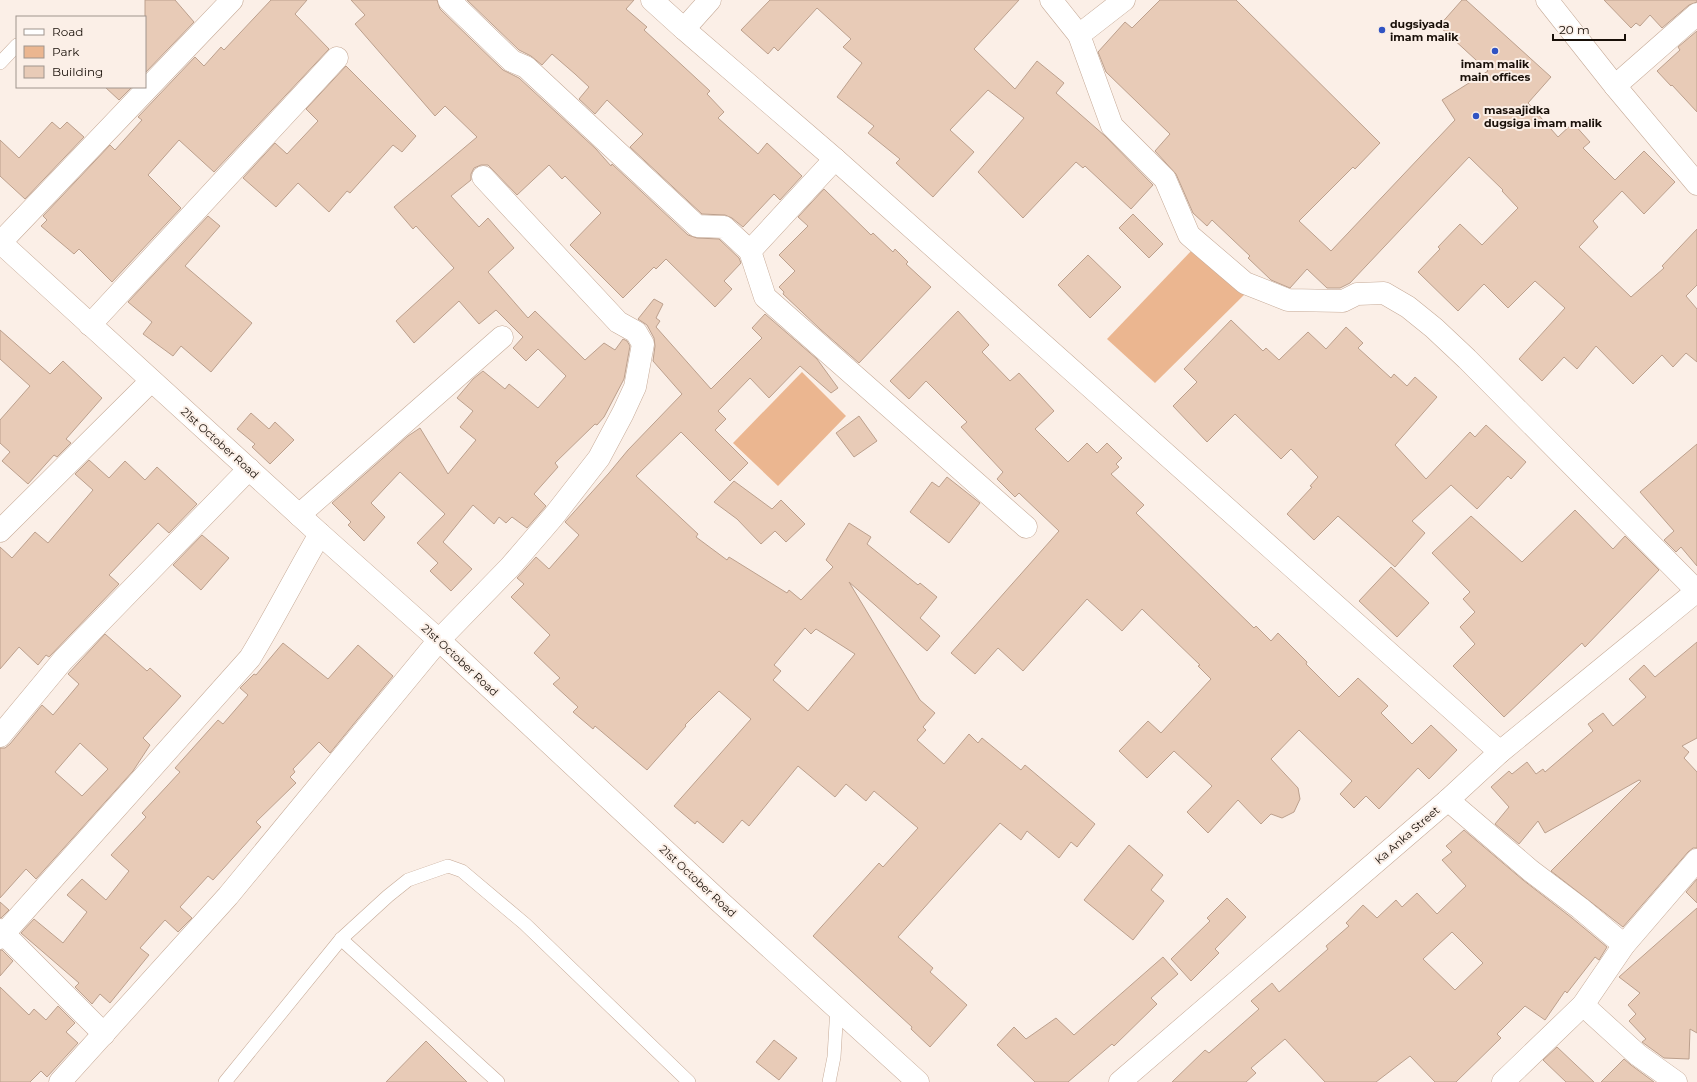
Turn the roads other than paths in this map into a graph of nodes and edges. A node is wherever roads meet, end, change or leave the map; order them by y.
1 (232, 0) edge
2 (449, 0) edge
3 (652, 0) edge
4 (710, 0) edge
5 (1051, 0) edge
6 (1124, 0) edge
7 (1547, 0) edge
8 (1697, 14) edge
9 (684, 29) junction
10 (1079, 35) junction
11 (16, 45) edge
12 (337, 58) dead end
13 (0, 64) edge
14 (1615, 86) junction
15 (835, 159) junction
16 (483, 177) dead end
17 (1697, 184) edge
18 (0, 242) edge
19 (750, 251) junction
20 (90, 324) junction
21 (502, 337) dead end
22 (151, 381) junction
23 (249, 469) junction
24 (299, 515) junction
25 (1026, 527) dead end
26 (0, 531) edge
27 (320, 534) junction
28 (1697, 591) edge
29 (439, 640) junction
30 (0, 736) edge
31 (1500, 752) junction
32 (1448, 800) junction
33 (1697, 860) edge
34 (1, 934) edge
35 (341, 939) junction
36 (1624, 945) junction
37 (1582, 1005) junction
38 (837, 1007) junction
39 (104, 1034) junction
40 (60, 1082) edge
41 (225, 1082) edge
42 (498, 1082) edge
43 (690, 1082) edge
44 (829, 1082) edge
45 (918, 1082) edge
46 (1120, 1082) edge
47 (1503, 1082) edge
48 (1676, 1082) edge

1 - 18 street
2 - 19 street
3 - 9 street
4 - 9 street
5 - 10 street
6 - 10 street
7 - 14 street
8 - 14 street
9 - 15 street
10 - 28 street
11 - 13 lane
12 - 20 street
14 - 17 street
15 - 19 street
15 - 31 street
16 - 29 street
18 - 20 street, 21st October Road
19 - 25 street
20 - 22 street, 21st October Road
21 - 24 street
22 - 23 street, 21st October Road
22 - 26 street
23 - 24 street, 21st October Road
23 - 30 street
24 - 27 street, 21st October Road
27 - 29 street, 21st October Road
27 - 34 street
28 - 31 street, Ka Anka Street
29 - 38 street, 21st October Road
29 - 39 street
31 - 32 street, Ka Anka Street
32 - 36 street
32 - 46 street, Ka Anka Street
33 - 36 street
34 - 39 street
35 - 41 lane
35 - 42 lane
35 - 43 lane
36 - 37 street
37 - 47 street
37 - 48 street
38 - 44 lane
38 - 45 street, 21st October Road
39 - 40 street

